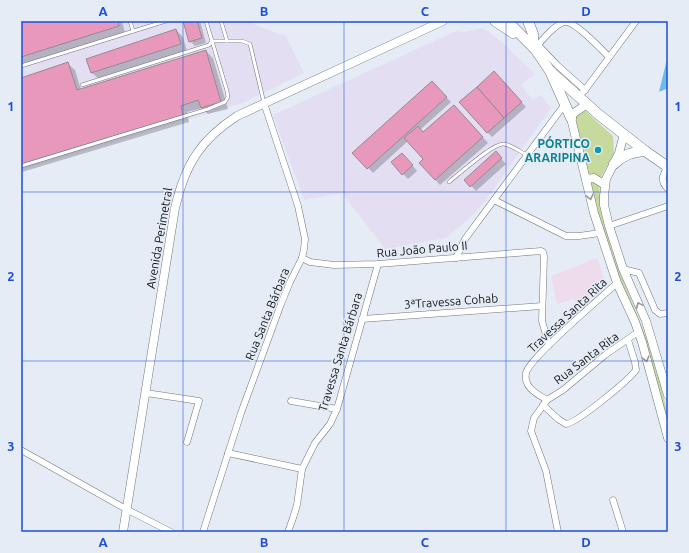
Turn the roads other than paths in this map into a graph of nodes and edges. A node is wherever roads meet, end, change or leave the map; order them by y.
1 (130, 21) edge
2 (166, 21) edge
3 (206, 21) edge
4 (221, 21) edge
5 (495, 21) edge
6 (507, 21) edge
7 (528, 21) edge
8 (636, 21) edge
9 (439, 22) edge
10 (133, 31) junction
11 (523, 38) junction
12 (212, 41) junction
13 (226, 41) junction
14 (535, 47) junction
15 (610, 57) junction
16 (21, 66) edge
17 (550, 71) junction
18 (82, 85) dead end
19 (582, 93) junction
20 (264, 103) junction
21 (565, 104) junction
22 (587, 104) junction
23 (571, 118) junction
24 (624, 134) junction
25 (645, 151) junction
26 (527, 155) junction
27 (614, 164) junction
28 (21, 166) edge
29 (668, 167) edge
30 (586, 179) junction
31 (449, 182) dead end
32 (605, 185) junction
33 (668, 189) edge
34 (494, 200) junction
35 (668, 206) edge
36 (609, 226) junction
37 (600, 233) junction
38 (302, 258) junction
39 (456, 258) junction
40 (378, 264) junction
41 (623, 270) junction
42 (617, 283) junction
43 (542, 306) junction
44 (668, 313) edge
45 (362, 319) junction
46 (638, 332) junction
47 (628, 340) junction
48 (549, 344) junction
49 (665, 371) edge
50 (146, 393) junction
51 (668, 395) edge
52 (291, 401) dead end
53 (545, 403) junction
54 (337, 409) junction
55 (668, 438) edge
56 (187, 442) dead end
57 (21, 450) edge
58 (228, 453) junction
59 (302, 469) junction
60 (613, 500) dead end
61 (126, 509) junction
62 (167, 531) edge
63 (123, 532) edge
64 (203, 532) edge
65 (288, 532) edge
66 (558, 532) edge
67 (623, 532) edge

1 - 10 lane
2 - 10 lane
3 - 12 lane
4 - 13 lane
5 - 11 highway
6 - 11 highway
7 - 14 highway
8 - 15 street
9 - 20 main road, Avenida Perimetral
10 - 16 lane
11 - 14 highway
12 - 13 lane
12 - 18 lane
12 - 28 lane
13 - 20 lane
14 - 15 street
14 - 17 highway
14 - 19 street
15 - 19 street
17 - 19 highway
17 - 21 highway
19 - 22 highway
20 - 38 street, Rua Santa Bárbara
20 - 50 main road, Avenida Perimetral
21 - 23 highway
21 - 26 street
22 - 23 main road
22 - 24 highway
23 - 30 main road
24 - 25 highway
24 - 27 main road
25 - 27 highway
25 - 29 highway
26 - 31 lane
26 - 34 street
27 - 32 main road
29 - 33 street
30 - 32 main road
30 -> 37 main road
32 - 36 main road
34 - 37 street
34 - 39 street
35 - 36 street
36 - 41 main road
37 - 42 main road
38 - 40 street, Rua João Paulo II
38 - 58 street, Rua Santa Bárbara
39 - 40 street, Rua João Paulo II
39 - 43 street, Rua João Paulo II
40 - 45 street, Travessa Santa Bárbara
41 - 44 street
49 -> 41 main road
42 - 46 main road
42 - 48 street, Travessa Santa Rita
43 - 45 street, 3ªTravessa Cohab
43 - 48 street
45 - 54 street, Travessa Santa Bárbara
46 - 47 street, Rua Santa Rita
46 -> 55 main road
47 - 53 street, Rua Santa Rita
47 - 53 street
48 - 53 street, Travessa Santa Rita
49 - 51 main road
50 - 56 street
50 - 61 main road, Avenida Perimetral
52 - 54 street
53 - 66 street
54 - 59 street, Travessa Santa Bárbara
57 - 61 street
58 - 59 street
58 - 64 street, Rua Santa Bárbara
59 - 65 street, Travessa Santa Bárbara
60 - 67 street
61 - 62 street
61 - 63 main road, Avenida Perimetral

